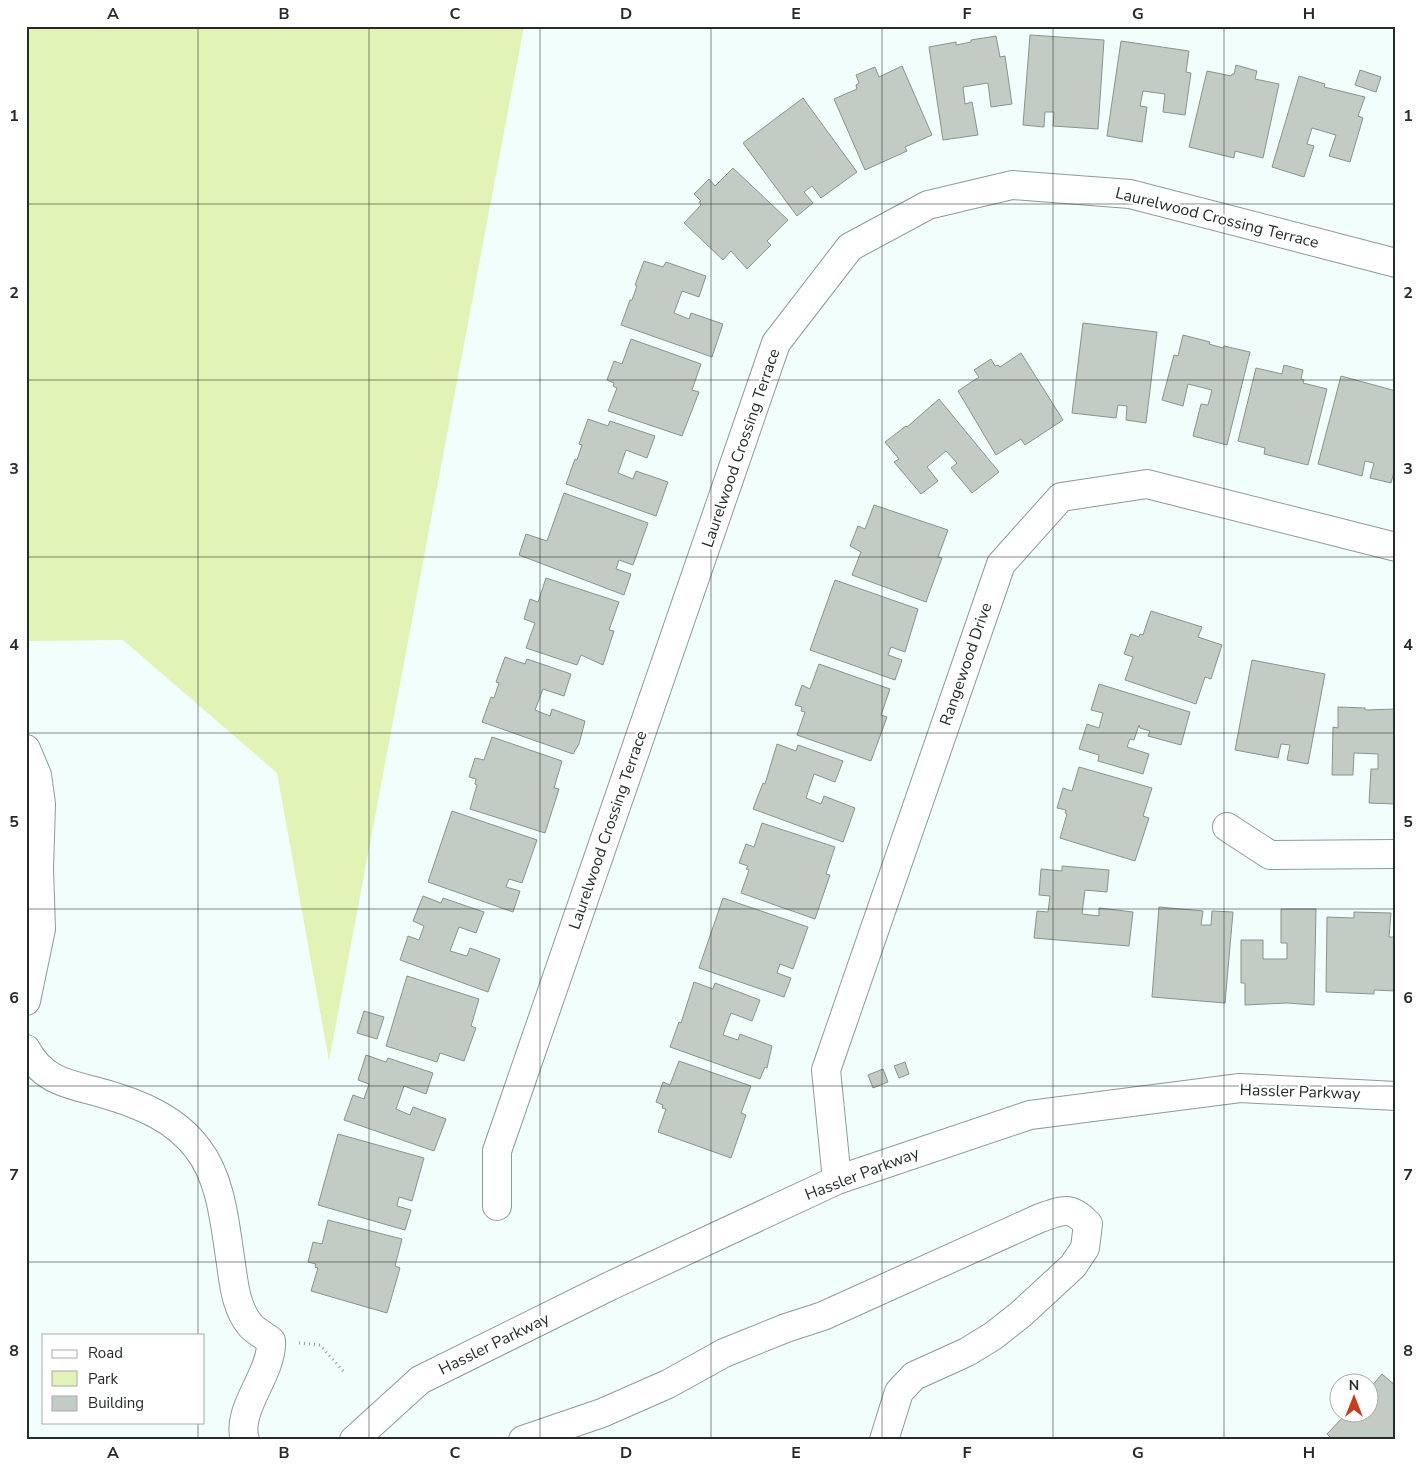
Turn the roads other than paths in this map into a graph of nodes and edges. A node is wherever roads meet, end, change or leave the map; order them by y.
1 (1396, 263) edge
2 (1396, 547) edge
3 (26, 750) edge
4 (1227, 828) dead end
5 (1396, 854) edge
6 (26, 1001) edge
7 (26, 1050) edge
8 (1396, 1096) edge
9 (836, 1180) junction
10 (497, 1206) dead end
11 (245, 1440) edge
12 (354, 1440) edge
13 (523, 1440) edge
14 (884, 1440) edge

1 - 10 street, Laurelwood Crossing Terrace
2 - 9 street, Rangewood Drive
3 - 6 street
4 - 5 street
7 - 11 street
8 - 9 street, Hassler Parkway
9 - 12 street, Hassler Parkway
13 - 14 street

